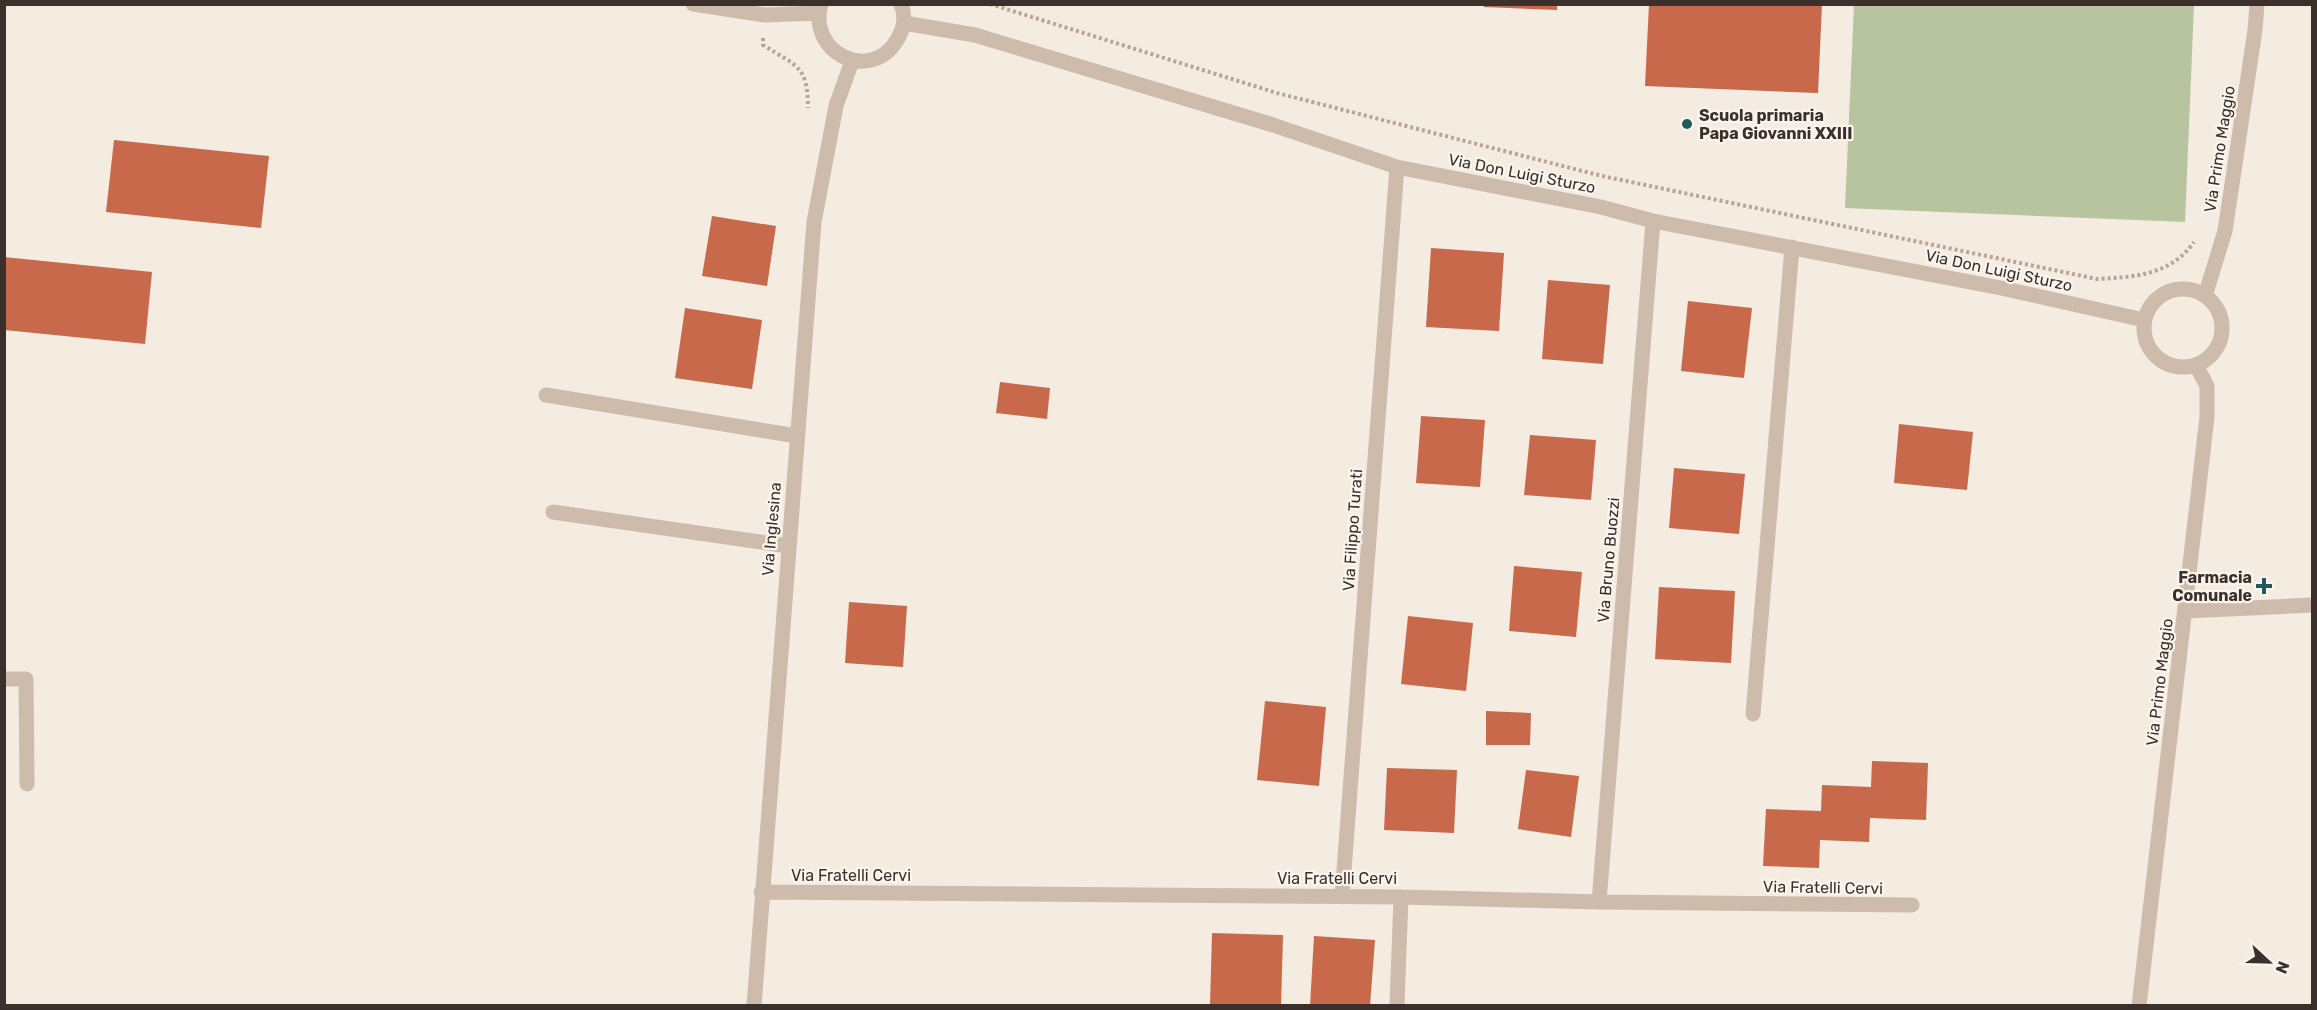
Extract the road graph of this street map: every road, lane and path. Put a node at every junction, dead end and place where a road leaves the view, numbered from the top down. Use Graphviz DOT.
graph roads {
  1 [pos="693,4"];
  2 [pos="901,4"];
  3 [pos="990,4"];
  4 [pos="2257,4"];
  5 [pos="819,9"];
  6 [pos="903,23"];
  7 [pos="852,61"];
  8 [pos="1397,167"];
  9 [pos="1653,221"];
  10 [pos="2225,231"];
  11 [pos="1792,247"];
  12 [pos="2205,296"];
  13 [pos="2144,320"];
  14 [pos="2196,365"];
  15 [pos="546,395"];
  16 [pos="797,436"];
  17 [pos="553,512"];
  18 [pos="788,546"];
  19 [pos="2313,606"];
  20 [pos="2186,611"];
  21 [pos="4,679"];
  22 [pos="1753,714"];
  23 [pos="27,783"];
  24 [pos="761,892"];
  25 [pos="1342,897"];
  26 [pos="1401,897"];
  27 [pos="1599,902"];
  28 [pos="1912,905"];
  29 [pos="754,1005"];
  30 [pos="1397,1005"];
  31 [pos="2139,1005"];
  1 -- 5 [label="street"];
  2 -- 6 [label="street"];
  3 -- 10 [label="path"];
  4 -- 10 [label="street, Via Primo Maggio"];
  5 -- 7 [label="street"];
  6 -- 7 [label="street"];
  6 -- 8 [label="street, Via Don Luigi Sturzo"];
  7 -- 16 [label="street, Via Inglesina"];
  8 -- 9 [label="street, Via Don Luigi Sturzo"];
  8 -- 25 [label="street, Via Filippo Turati"];
  9 -- 11 [label="street, Via Don Luigi Sturzo"];
  9 -- 27 [label="street, Via Bruno Buozzi"];
  10 -- 12 [label="street, Via Primo Maggio"];
  11 -- 13 [label="street, Via Don Luigi Sturzo"];
  11 -- 22 [label="street"];
  12 -- 13 [label="street"];
  12 -- 14 [label="street"];
  13 -- 14 [label="street"];
  14 -- 20 [label="street, Via Primo Maggio"];
  15 -- 16 [label="street"];
  16 -- 18 [label="street, Via Inglesina"];
  17 -- 18 [label="street"];
  18 -- 24 [label="street, Via Inglesina"];
  19 -- 20 [label="street"];
  20 -- 31 [label="street, Via Primo Maggio"];
  21 -- 23 [label="street"];
  24 -- 25 [label="street, Via Fratelli Cervi"];
  24 -- 29 [label="street, Via Inglesina"];
  25 -- 26 [label="street, Via Fratelli Cervi"];
  26 -- 27 [label="street, Via Fratelli Cervi"];
  26 -- 30 [label="street"];
  27 -- 28 [label="street, Via Fratelli Cervi"];
}
